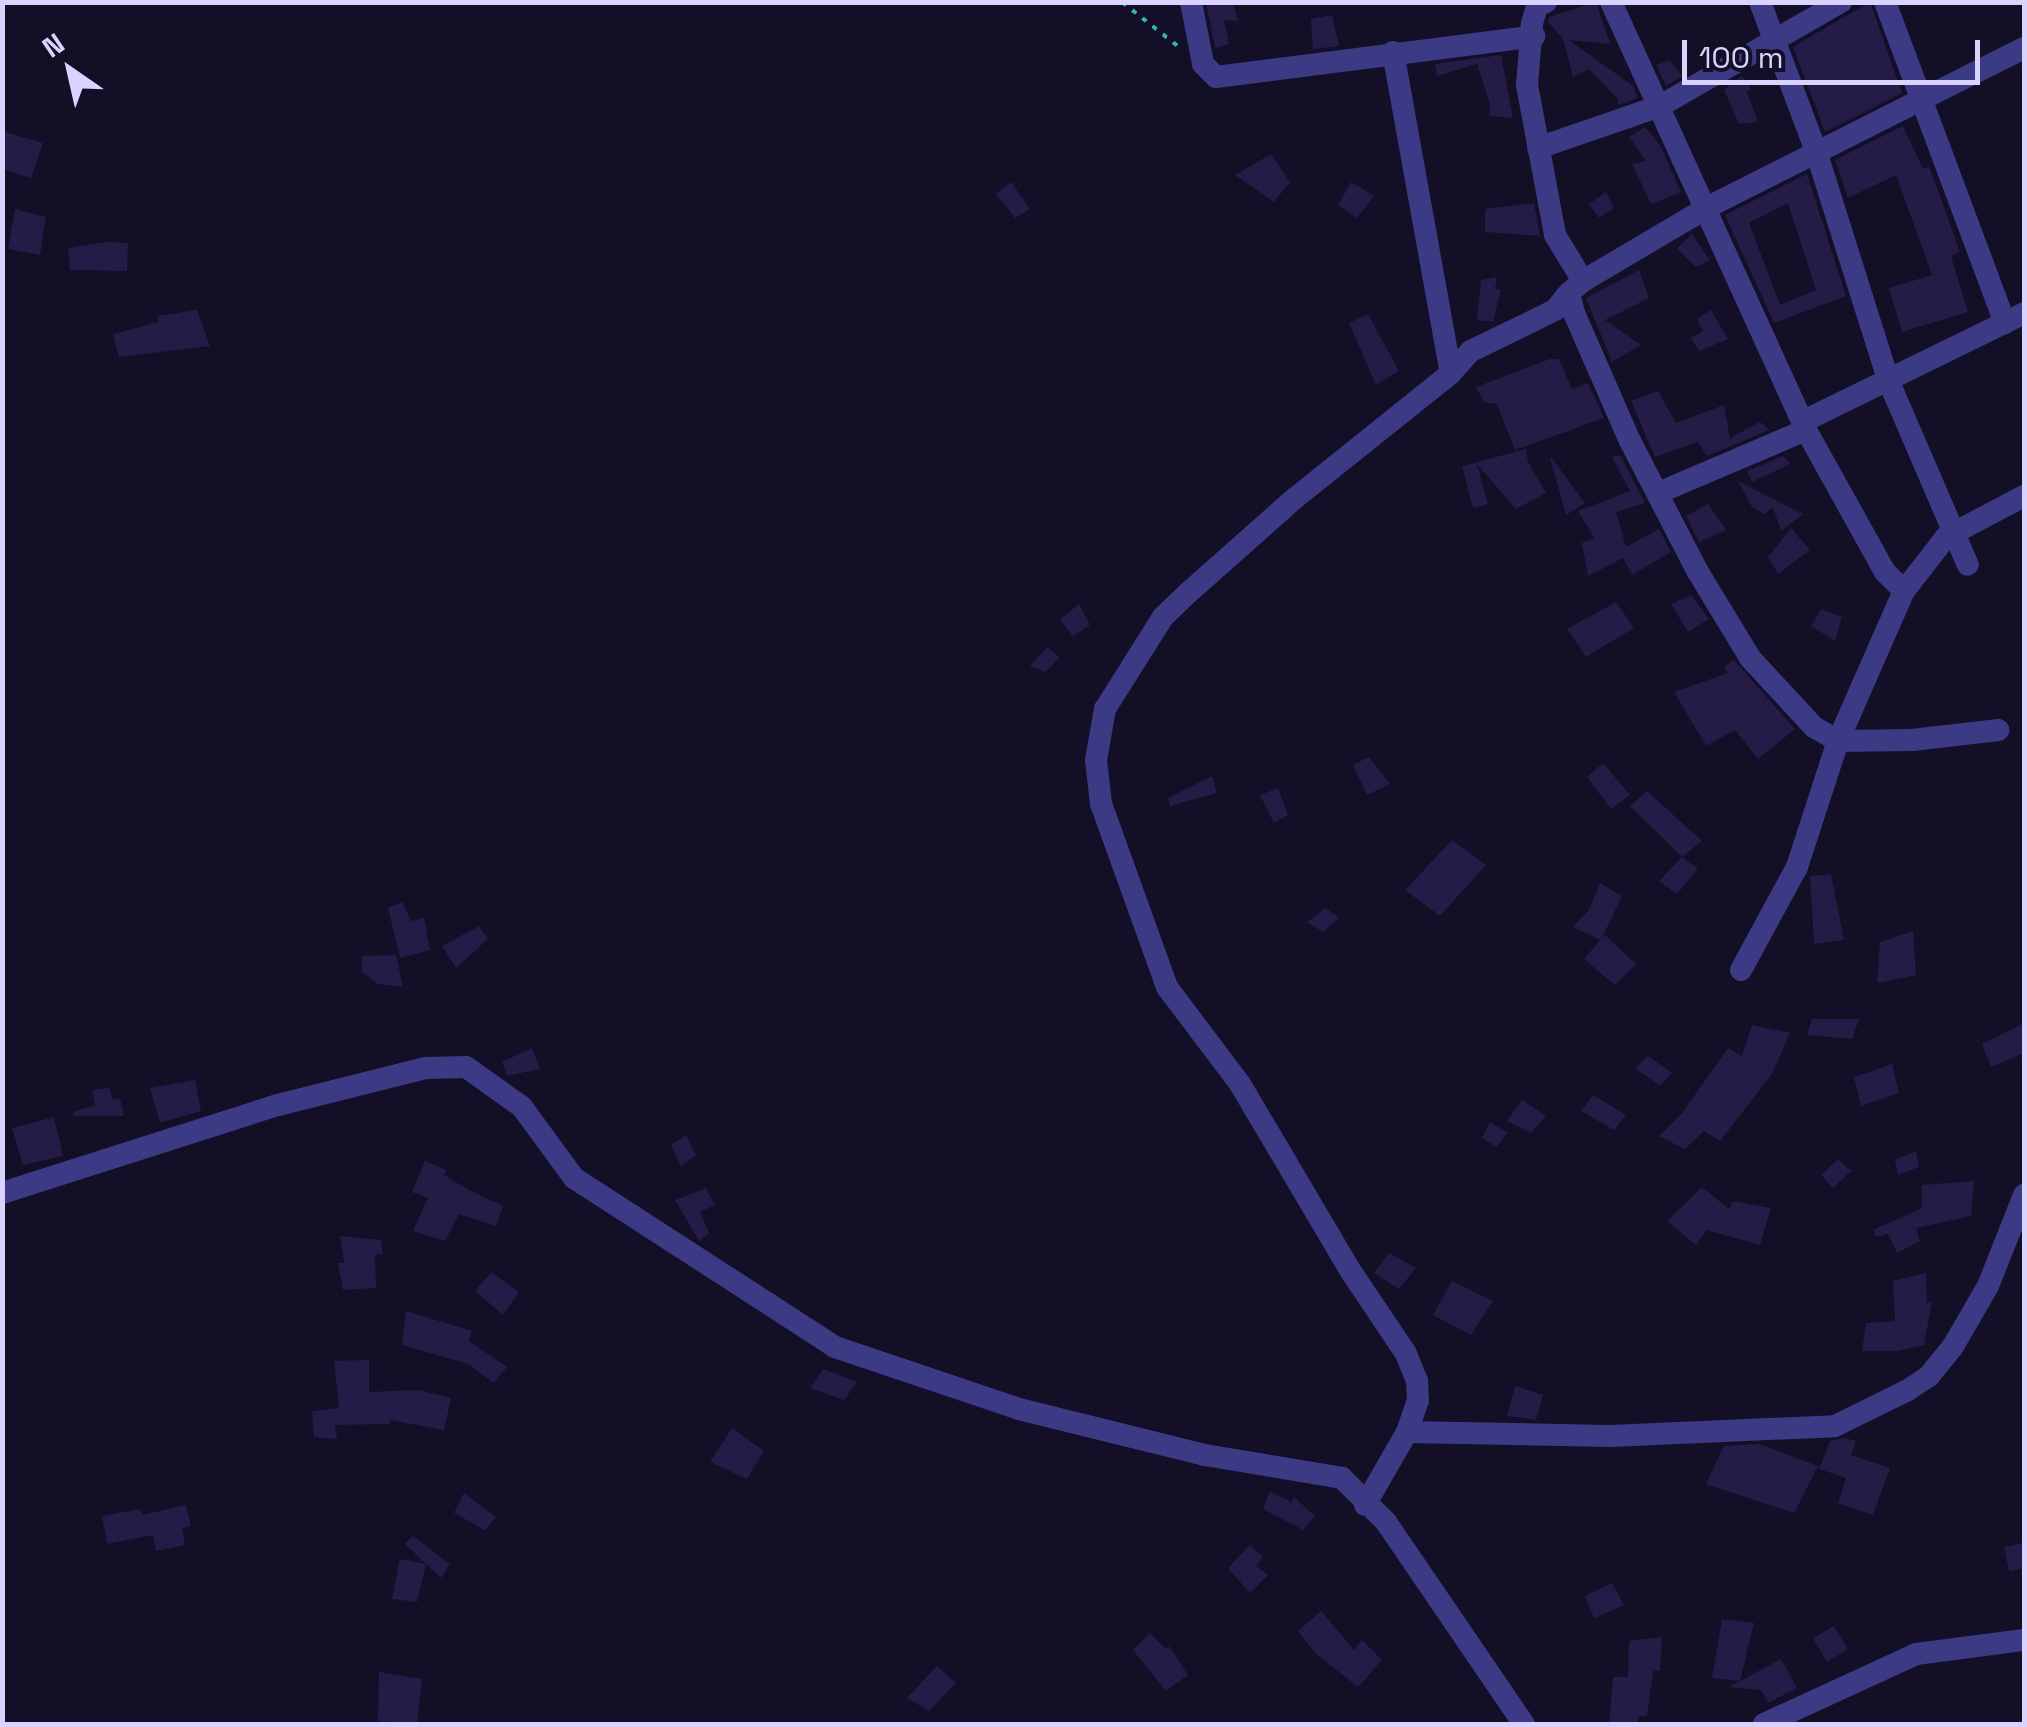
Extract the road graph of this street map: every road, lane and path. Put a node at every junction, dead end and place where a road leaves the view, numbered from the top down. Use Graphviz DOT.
graph roads {
  1 [pos="1122,2"];
  2 [pos="1191,2"];
  3 [pos="1546,2"];
  4 [pos="1611,2"];
  5 [pos="1760,2"];
  6 [pos="1841,2"];
  7 [pos="1885,2"];
  8 [pos="1534,36"];
  9 [pos="1774,39"];
  10 [pos="2024,48"];
  11 [pos="1393,52"];
  12 [pos="1203,64"];
  13 [pos="1922,97"];
  14 [pos="1660,106"];
  15 [pos="1538,148"];
  16 [pos="1816,151"];
  17 [pos="1708,207"];
  18 [pos="1576,287"];
  19 [pos="2018,321"];
  20 [pos="1451,373"];
  21 [pos="1889,382"];
  22 [pos="1806,430"];
  23 [pos="1658,494"];
  24 [pos="2024,496"];
  25 [pos="1954,532"];
  26 [pos="1968,565"];
  27 [pos="1904,592"];
  28 [pos="1998,730"];
  29 [pos="1838,741"];
  30 [pos="1740,970"];
  31 [pos="2,1193"];
  32 [pos="2024,1195"];
  33 [pos="1406,1432"];
  34 [pos="1365,1505"];
  35 [pos="2024,1640"];
  36 [pos="1524,1724"];
  37 [pos="1764,1724"];
  1 -- 12 [label="path"];
  2 -- 12 [label="street"];
  3 -- 8 [label="street"];
  4 -- 14 [label="street"];
  5 -- 9 [label="street"];
  6 -- 9 [label="street"];
  7 -- 13 [label="street"];
  8 -- 11 [label="street"];
  8 -- 15 [label="street"];
  9 -- 14 [label="street"];
  9 -- 16 [label="street"];
  10 -- 13 [label="street"];
  11 -- 12 [label="street"];
  11 -- 20 [label="street"];
  13 -- 16 [label="street"];
  13 -- 19 [label="street"];
  14 -- 15 [label="street"];
  14 -- 17 [label="street"];
  15 -- 18 [label="street"];
  16 -- 17 [label="street"];
  16 -- 21 [label="street"];
  17 -- 18 [label="street"];
  17 -- 22 [label="street"];
  18 -- 20 [label="street"];
  18 -- 23 [label="street"];
  19 -- 21 [label="street"];
  20 -- 33 [label="street"];
  21 -- 22 [label="street"];
  21 -- 25 [label="street"];
  22 -- 23 [label="street"];
  22 -- 27 [label="street"];
  23 -- 29 [label="street"];
  24 -- 25 [label="street"];
  25 -- 26 [label="street"];
  25 -- 27 [label="street"];
  27 -- 29 [label="street"];
  28 -- 29 [label="street"];
  29 -- 30 [label="street"];
  31 -- 34 [label="street"];
  32 -- 33 [label="street"];
  33 -- 34 [label="street"];
  34 -- 36 [label="street"];
  35 -- 37 [label="street"];
}
